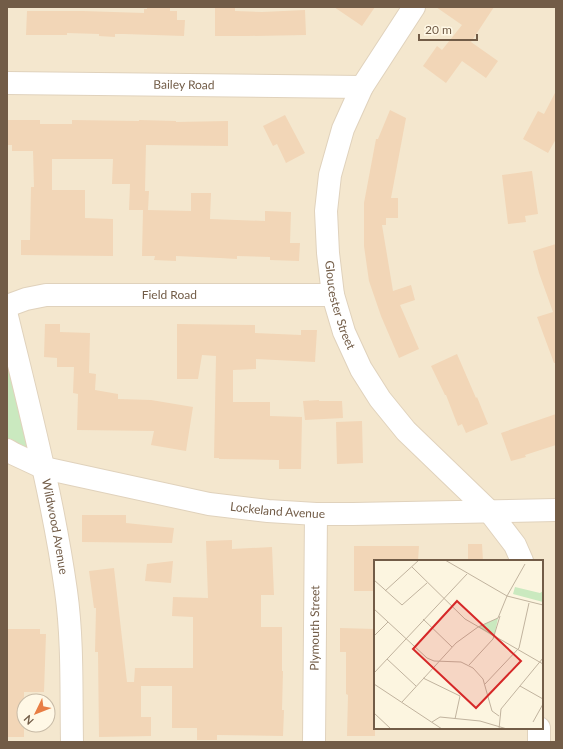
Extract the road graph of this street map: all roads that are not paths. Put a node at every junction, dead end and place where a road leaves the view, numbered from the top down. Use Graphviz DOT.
graph roads {
  1 [pos="414,7"];
  2 [pos="7,83"];
  3 [pos="362,87"];
  4 [pos="333,295"];
  5 [pos="7,306"];
  6 [pos="7,316"];
  7 [pos="7,450"];
  8 [pos="44,468"];
  9 [pos="556,510"];
  10 [pos="489,511"];
  11 [pos="316,514"];
  12 [pos="522,560"];
  13 [pos="539,729"];
  14 [pos="72,742"];
  15 [pos="314,742"];
  16 [pos="539,742"];
  1 -- 3 [label="street, Gloucester Street"];
  2 -- 3 [label="street, Bailey Road"];
  3 -- 4 [label="street, Gloucester Street"];
  4 -- 5 [label="street, Field Road"];
  4 -- 10 [label="street, Gloucester Street"];
  6 -- 8 [label="street, Wildwood Avenue"];
  7 -- 8 [label="street, Lockeland Avenue"];
  8 -- 11 [label="street, Lockeland Avenue"];
  8 -- 14 [label="street, Wildwood Avenue"];
  9 -- 10 [label="street, Lockeland Avenue"];
  10 -- 11 [label="street, Lockeland Avenue"];
  10 -- 12 [label="street, Gloucester Street"];
  11 -- 15 [label="street, Plymouth Street"];
  13 -- 16 [label="street"];
}
